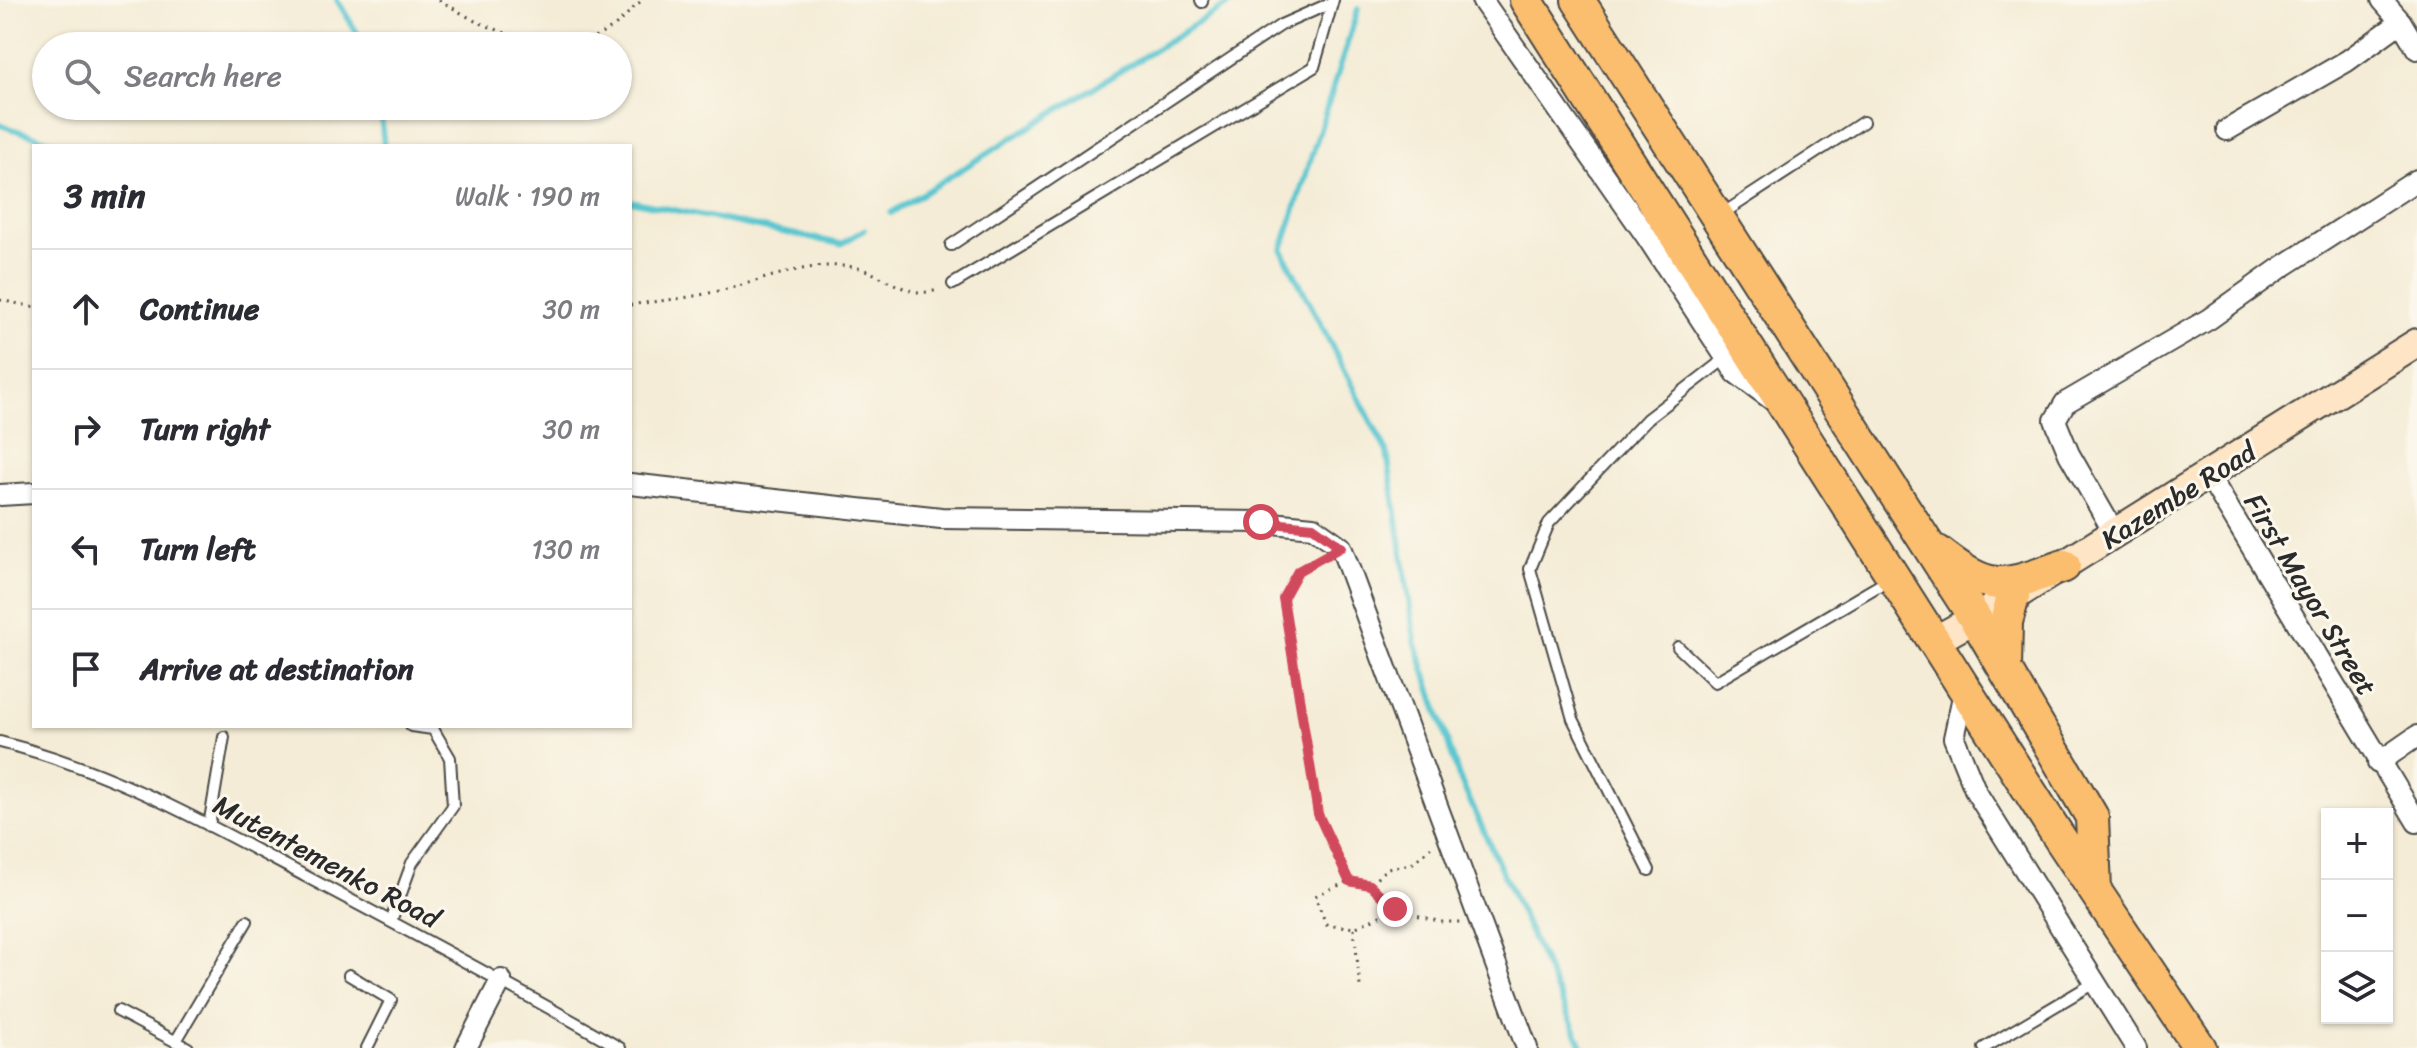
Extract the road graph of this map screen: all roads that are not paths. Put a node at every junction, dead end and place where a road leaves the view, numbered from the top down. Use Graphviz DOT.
graph roads {
  1 [pos="1482,0"];
  2 [pos="1526,0"];
  3 [pos="1578,0"];
  4 [pos="2382,0"];
  5 [pos="1332,1"];
  6 [pos="2401,22"];
  7 [pos="2417,49"];
  8 [pos="1863,122"];
  9 [pos="2227,130"];
  10 [pos="2417,180"];
  11 [pos="1717,217"];
  12 [pos="951,245"];
  13 [pos="953,284"];
  14 [pos="2417,343"];
  15 [pos="1726,358"];
  16 [pos="1790,413"];
  17 [pos="2209,476"];
  18 [pos="632,484"];
  19 [pos="32,493"];
  20 [pos="0,495"];
  21 [pos="2115,534"];
  22 [pos="1926,543"];
  23 [pos="2064,566"];
  24 [pos="1895,576"];
  25 [pos="2013,597"];
  26 [pos="1976,620"];
  27 [pos="1936,640"];
  28 [pos="1678,647"];
  29 [pos="2005,670"];
  30 [pos="1965,687"];
  31 [pos="426,728"];
  32 [pos="2417,736"];
  33 [pos="224,737"];
  34 [pos="0,742"];
  35 [pos="2378,763"];
  36 [pos="2417,822"];
  37 [pos="209,826"];
  38 [pos="1649,870"];
  39 [pos="2095,893"];
  40 [pos="247,921"];
  41 [pos="391,921"];
  42 [pos="349,975"];
  43 [pos="501,980"];
  44 [pos="2094,983"];
  45 [pos="118,1011"];
  46 [pos="176,1041"];
  47 [pos="188,1048"];
  48 [pos="367,1048"];
  49 [pos="466,1048"];
  50 [pos="620,1048"];
  51 [pos="1527,1048"];
  52 [pos="1984,1048"];
  53 [pos="2136,1048"];
  54 [pos="2200,1048"];
  1 -- 15 [label="street"];
  2 -- 16 [label="highway"];
  3 -- 11 [label="highway"];
  4 -- 6 [label="street"];
  5 -- 12 [label="lane"];
  5 -- 13 [label="lane"];
  6 -- 7 [label="street"];
  6 -- 9 [label="street"];
  8 -- 11 [label="lane"];
  10 -- 21 [label="street"];
  11 -- 22 [label="highway"];
  14 -- 17 [label="main road, Kazembe Road"];
  15 -- 16 [label="street"];
  15 -- 38 [label="lane"];
  16 -- 24 [label="highway"];
  17 -- 21 [label="main road, Kazembe Road"];
  17 -- 35 [label="street, First Mayor Street"];
  18 -- 51 [label="street"];
  19 -- 20 [label="street"];
  21 -- 23 [label="main road, Kazembe Road"];
  22 -- 23 [label="highway"];
  22 -- 26 [label="highway"];
  23 -- 25 [label="main road, Kazembe Road"];
  24 -- 27 [label="highway"];
  24 -- 28 [label="lane"];
  25 -- 26 [label="main road, Kazembe Road"];
  25 -- 29 [label="highway"];
  26 -- 27 [label="main road, Kazembe Road"];
  26 -- 29 [label="highway"];
  27 -- 30 [label="highway"];
  29 -- 39 [label="highway"];
  30 -- 39 [label="highway"];
  30 -- 44 [label="street"];
  31 -- 41 [label="lane"];
  32 -- 35 [label="street"];
  33 -- 37 [label="lane"];
  34 -- 37 [label="lane, Mutentemenko Road"];
  35 -- 36 [label="street, First Mayor Street"];
  37 -- 41 [label="lane, Mutentemenko Road"];
  39 -- 54 [label="highway"];
  40 -- 46 [label="lane"];
  41 -- 43 [label="lane, Mutentemenko Road"];
  42 -- 48 [label="lane"];
  43 -- 49 [label="street"];
  43 -- 50 [label="lane, Mutentemenko Road"];
  44 -- 52 [label="lane"];
  44 -- 53 [label="street"];
  45 -- 46 [label="lane"];
  46 -- 47 [label="lane"];
}
